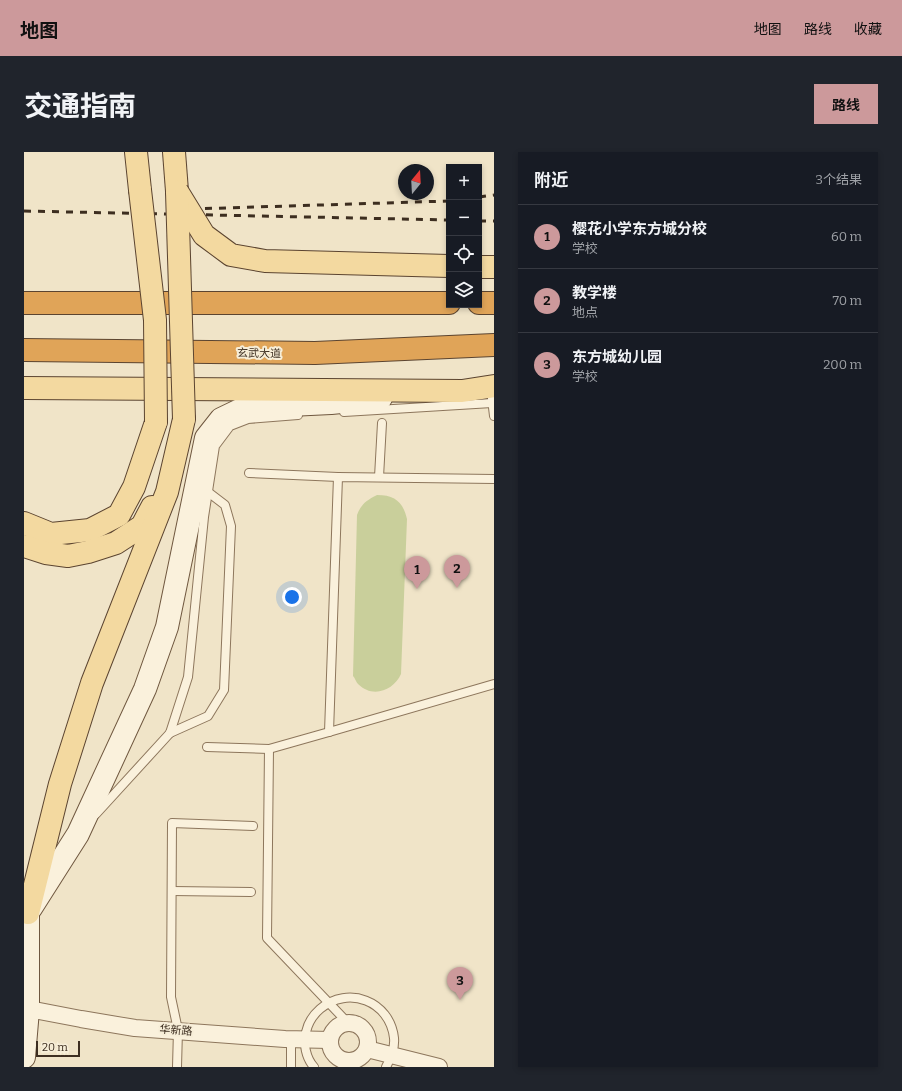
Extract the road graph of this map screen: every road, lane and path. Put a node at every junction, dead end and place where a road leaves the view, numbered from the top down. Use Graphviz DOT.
graph roads {
  1 [pos="136,152"];
  2 [pos="174,152"];
  3 [pos="177,191"];
  4 [pos="446,266"];
  5 [pos="482,267"];
  6 [pos="494,267"];
  7 [pos="24,303"];
  8 [pos="446,303"];
  9 [pos="482,303"];
  10 [pos="494,303"];
  11 [pos="494,345"];
  12 [pos="24,350"];
  13 [pos="24,388"];
  14 [pos="52,389"];
  15 [pos="462,391"];
  16 [pos="492,392"];
  17 [pos="24,402"];
  18 [pos="338,413"];
  19 [pos="308,415"];
  20 [pos="494,416"];
  21 [pos="382,422"];
  22 [pos="172,469"];
  23 [pos="250,473"];
  24 [pos="338,477"];
  25 [pos="379,477"];
  26 [pos="494,479"];
  27 [pos="206,492"];
  28 [pos="24,523"];
  29 [pos="24,546"];
  30 [pos="494,684"];
  31 [pos="329,732"];
  32 [pos="170,733"];
  33 [pos="207,747"];
  34 [pos="269,749"];
  35 [pos="253,826"];
  36 [pos="78,834"];
  37 [pos="24,883"];
  38 [pos="172,891"];
  39 [pos="251,892"];
  40 [pos="26,907"];
  41 [pos="328,1002"];
  42 [pos="26,1009"];
  43 [pos="348,1023"];
  44 [pos="178,1030"];
  45 [pos="298,1039"];
  46 [pos="330,1040"];
  47 [pos="367,1049"];
  48 [pos="24,1057"];
  49 [pos="389,1061"];
  50 [pos="177,1067"];
  51 [pos="291,1067"];
  52 [pos="314,1067"];
  53 [pos="435,1067"];
  1 -- 28 [label="main road, bridge"];
  2 -- 3 [label="main road"];
  3 -- 4 [label="main road, bridge"];
  3 -- 22 [label="main road, bridge"];
  5 -- 6 [label="main road"];
  7 -- 8 [label="highway"];
  9 -- 10 [label="highway"];
  11 -- 12 [label="highway, 玄武大道"];
  13 -- 14 [label="main road"];
  14 -- 15 [label="main road"];
  14 -- 17 [label="main road"];
  15 -- 16 [label="main road"];
  15 -- 36 [label="street"];
  16 -- 18 [label="lane"];
  16 -- 20 [label="lane"];
  19 -- 27 [label="lane"];
  21 -- 25 [label="lane"];
  22 -- 29 [label="main road"];
  22 -- 40 [label="main road"];
  23 -- 24 [label="lane"];
  24 -- 25 [label="lane"];
  24 -- 31 [label="lane"];
  25 -- 26 [label="lane"];
  27 -- 32 [label="lane"];
  27 -- 32 [label="lane"];
  30 -- 31 [label="lane"];
  31 -- 34 [label="lane"];
  32 -- 36 [label="lane"];
  33 -- 34 [label="lane"];
  34 -- 41 [label="lane"];
  35 -- 38 [label="lane"];
  36 -- 40 [label="street"];
  37 -- 40 [label="main road"];
  38 -- 39 [label="lane"];
  38 -- 44 [label="lane"];
  40 -- 42 [label="street"];
  41 -- 43 [label="lane"];
  41 -- 45 [label="lane"];
  41 -- 49 [label="lane"];
  42 -- 44 [label="street, 华新路"];
  42 -- 48 [label="street"];
  43 -- 46 [label="street"];
  43 -- 47 [label="street"];
  44 -- 45 [label="street, 华新路"];
  44 -- 50 [label="lane"];
  45 -- 46 [label="street, 华新路"];
  45 -- 51 [label="lane"];
  45 -- 52 [label="lane"];
  46 -- 47 [label="street"];
  47 -- 49 [label="street"];
  49 -- 53 [label="street"];
}
